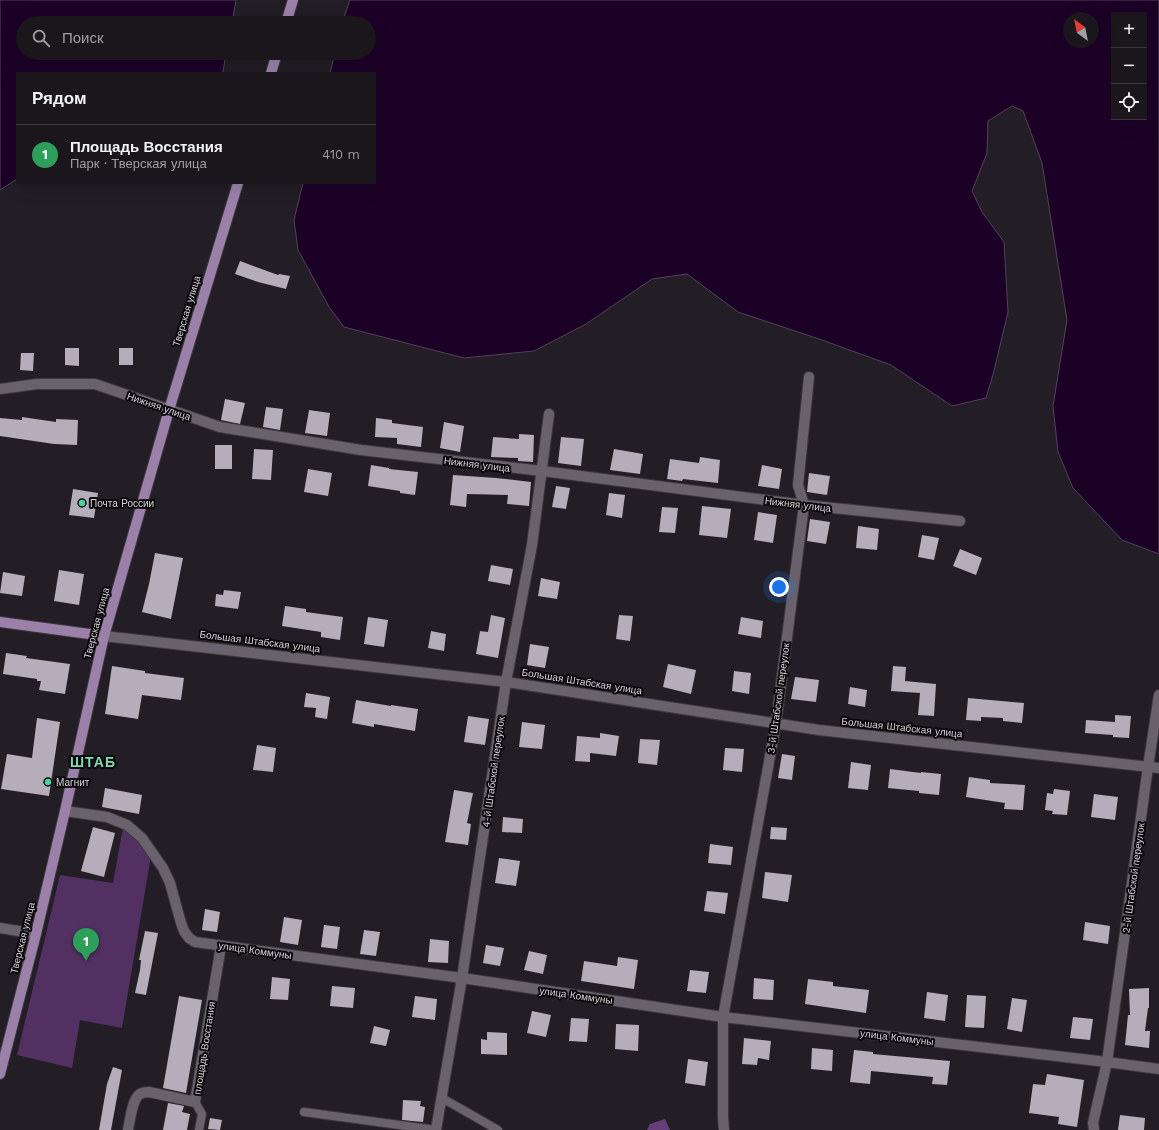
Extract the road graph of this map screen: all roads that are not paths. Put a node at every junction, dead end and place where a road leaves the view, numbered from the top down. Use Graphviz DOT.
graph roads {
  1 [pos="293,0"];
  2 [pos="288,16"];
  3 [pos="275,60"];
  4 [pos="271,72"];
  5 [pos="238,184"];
  6 [pos="809,376"];
  7 [pos="0,389"];
  8 [pos="169,410"];
  9 [pos="548,414"];
  10 [pos="542,471"];
  11 [pos="804,505"];
  12 [pos="960,521"];
  13 [pos="0,622"];
  14 [pos="104,636"];
  15 [pos="506,682"];
  16 [pos="1159,695"];
  17 [pos="776,724"];
  18 [pos="1148,767"];
  19 [pos="1159,768"];
  20 [pos="65,811"];
  21 [pos="0,928"];
  22 [pos="36,934"];
  23 [pos="221,946"];
  24 [pos="462,978"];
  25 [pos="723,1017"];
  26 [pos="1107,1062"];
  27 [pos="1159,1069"];
  28 [pos="0,1074"];
  29 [pos="442,1098"];
  30 [pos="195,1102"];
  31 [pos="304,1112"];
  32 [pos="128,1130"];
  33 [pos="199,1130"];
  34 [pos="436,1130"];
  35 [pos="498,1130"];
  36 [pos="724,1130"];
  37 [pos="1094,1130"];
  1 -- 2 [label="main road"];
  3 -- 4 [label="main road"];
  5 -- 8 [label="main road, Тверская улица"];
  6 -- 11 [label="street, 3-й Штабской переулок"];
  7 -- 8 [label="street, Нижняя улица"];
  8 -- 10 [label="street, Нижняя улица"];
  8 -- 14 [label="main road, Тверская улица"];
  9 -- 10 [label="street, 4-й Штабской переулок"];
  10 -- 11 [label="street, Нижняя улица"];
  10 -- 15 [label="street, 4-й Штабской переулок"];
  11 -- 12 [label="street, Нижняя улица"];
  11 -- 17 [label="street, 3-й Штабской переулок"];
  13 -- 14 [label="main road, Большая Штабская улица"];
  14 -- 15 [label="street, Большая Штабская улица"];
  14 -- 20 [label="main road, Тверская улица"];
  15 -- 17 [label="street, Большая Штабская улица"];
  15 -- 24 [label="street, 4-й Штабской переулок"];
  16 -- 18 [label="street, 2-й Штабской переулок"];
  17 -- 18 [label="street, Большая Штабская улица"];
  17 -- 25 [label="street, 3-й Штабской переулок"];
  18 -- 19 [label="street, Большая Штабская улица"];
  18 -- 26 [label="street, 2-й Штабской переулок"];
  20 -- 22 [label="main road, Тверская улица"];
  20 -- 23 [label="street, улица Коммуны"];
  21 -- 22 [label="street"];
  22 -- 28 [label="main road, Тверская улица"];
  23 -- 24 [label="street, улица Коммуны"];
  23 -- 30 [label="street, площадь Восстания"];
  24 -- 25 [label="street, улица Коммуны"];
  24 -- 29 [label="street, 4-й Штабской переулок"];
  25 -- 26 [label="street, улица Коммуны"];
  25 -- 36 [label="street, 3-й Штабской переулок"];
  26 -- 27 [label="street, улица Коммуны"];
  26 -- 37 [label="street, 2-й Штабской переулок"];
  29 -- 34 [label="street, 4-й Штабской переулок"];
  29 -- 35 [label="lane"];
  30 -- 32 [label="street, площадь Восстания"];
  30 -- 33 [label="lane"];
  31 -- 34 [label="lane"];
}
